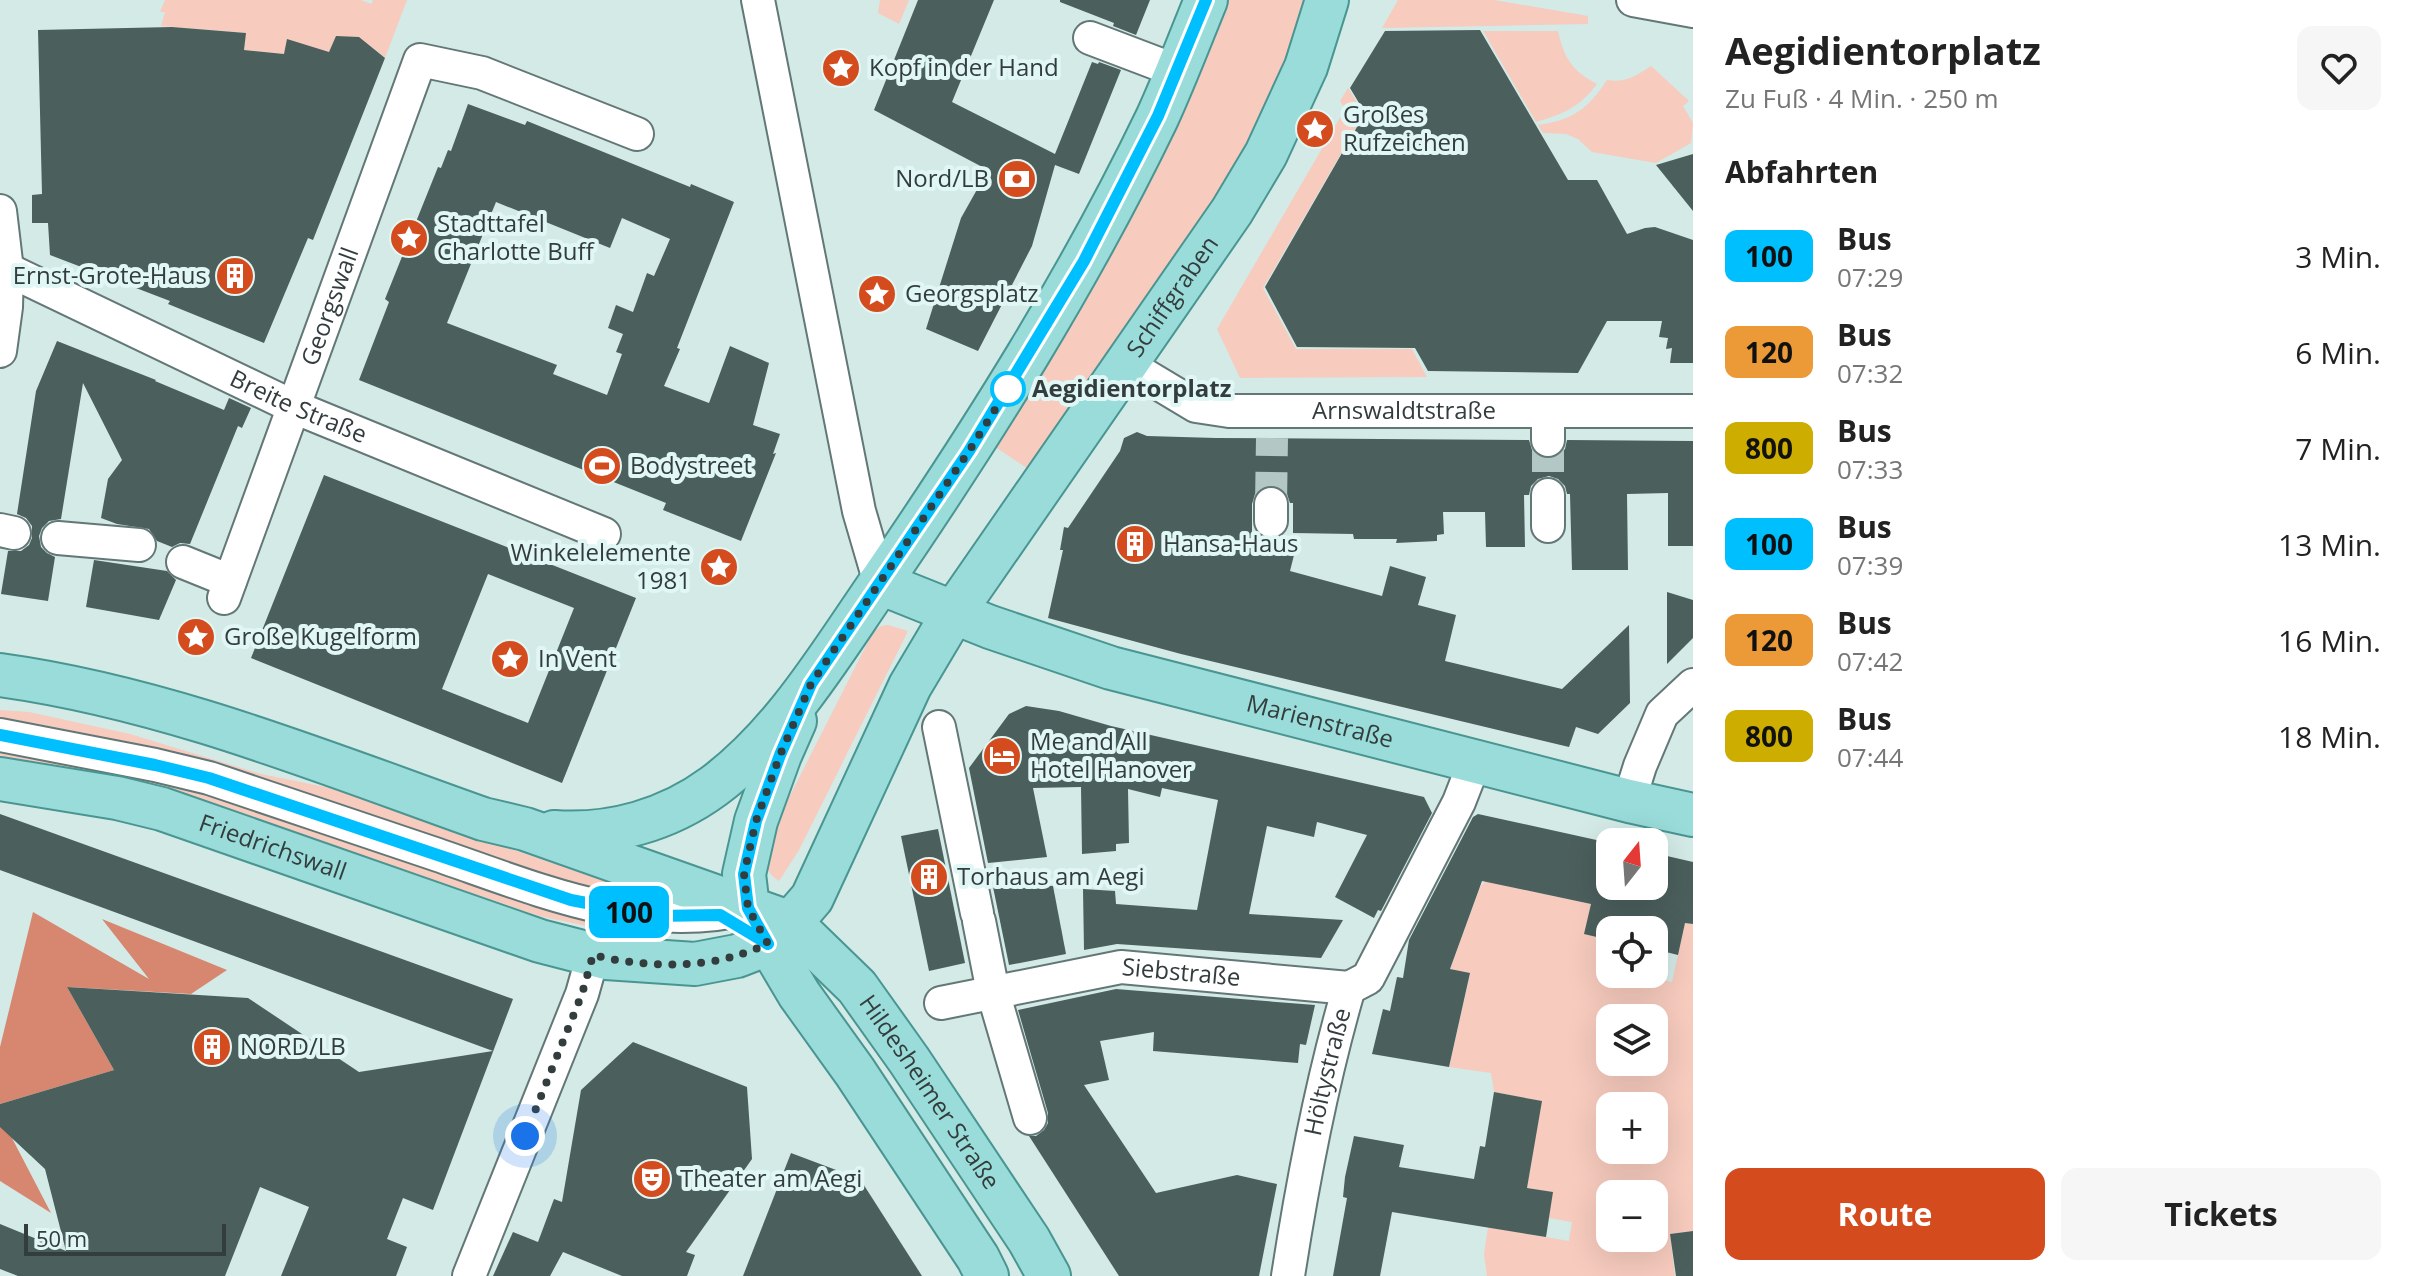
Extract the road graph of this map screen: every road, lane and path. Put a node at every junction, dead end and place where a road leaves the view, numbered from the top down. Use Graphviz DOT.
graph roads {
  1 [pos="758,0"];
  2 [pos="1206,0"];
  3 [pos="1327,0"];
  4 [pos="1633,0"];
  5 [pos="1677,6"];
  6 [pos="1090,38"];
  7 [pos="1177,71"];
  8 [pos="637,134"];
  9 [pos="0,211"];
  10 [pos="4,268"];
  11 [pos="0,351"];
  12 [pos="1126,364"];
  13 [pos="294,407"];
  14 [pos="1693,411"];
  15 [pos="604,534"];
  16 [pos="58,538"];
  17 [pos="139,545"];
  18 [pos="183,562"];
  19 [pos="880,583"];
  20 [pos="954,612"];
  21 [pos="0,675"];
  22 [pos="811,684"];
  23 [pos="1693,685"];
  24 [pos="939,727"];
  25 [pos="0,735"];
  26 [pos="1475,761"];
  27 [pos="0,779"];
  28 [pos="1629,801"];
  29 [pos="1693,815"];
  30 [pos="525,829"];
  31 [pos="734,911"];
  32 [pos="780,933"];
  33 [pos="593,955"];
  34 [pos="1349,988"];
  35 [pos="1004,990"];
  36 [pos="941,1003"];
  37 [pos="1030,1118"];
  38 [pos="469,1276"];
  39 [pos="987,1276"];
  40 [pos="1049,1276"];
  41 [pos="1288,1276"];
  1 -- 19 [label="street"];
  2 -- 7 [label="main road"];
  3 -- 12 [label="main road, Schiffgraben"];
  4 -- 5 [label="street"];
  6 -- 7 [label="street"];
  7 -- 19 [label="main road"];
  8 -- 13 [label="street, Georgswall"];
  9 -- 10 [label="street"];
  10 -- 11 [label="street"];
  10 -- 13 [label="street, Breite Straße"];
  12 -- 14 [label="street, Arnswaldtstraße"];
  12 -- 20 [label="main road, Schiffgraben"];
  13 -- 15 [label="street, Breite Straße"];
  13 -- 18 [label="street, Georgswall"];
  16 -- 17 [label="street"];
  19 -- 20 [label="main road"];
  19 -- 22 [label="main road"];
  20 -- 26 [label="main road, Marienstraße"];
  20 -- 32 [label="main road"];
  21 -- 30 [label="main road"];
  22 -- 30 [label="main road"];
  22 -- 31 [label="main road"];
  23 -- 28 [label="street"];
  24 -- 35 [label="street"];
  25 -- 31 [label="street"];
  26 -- 28 [label="main road, Marienstraße"];
  26 -- 34 [label="street, Höltystraße"];
  27 -- 33 [label="main road, Friedrichswall"];
  28 -- 29 [label="main road, Marienstraße"];
  30 -- 31 [label="main road"];
  31 -- 32 [label="main road"];
  32 -- 33 [label="main road"];
  32 -- 39 [label="main road, Hildesheimer Straße"];
  32 -- 40 [label="main road, Hildesheimer Straße"];
  33 -- 38 [label="street"];
  34 -- 35 [label="street, Siebstraße"];
  34 -- 41 [label="street, Höltystraße"];
  35 -- 36 [label="street, Siebstraße"];
  35 -- 37 [label="street"];
}
